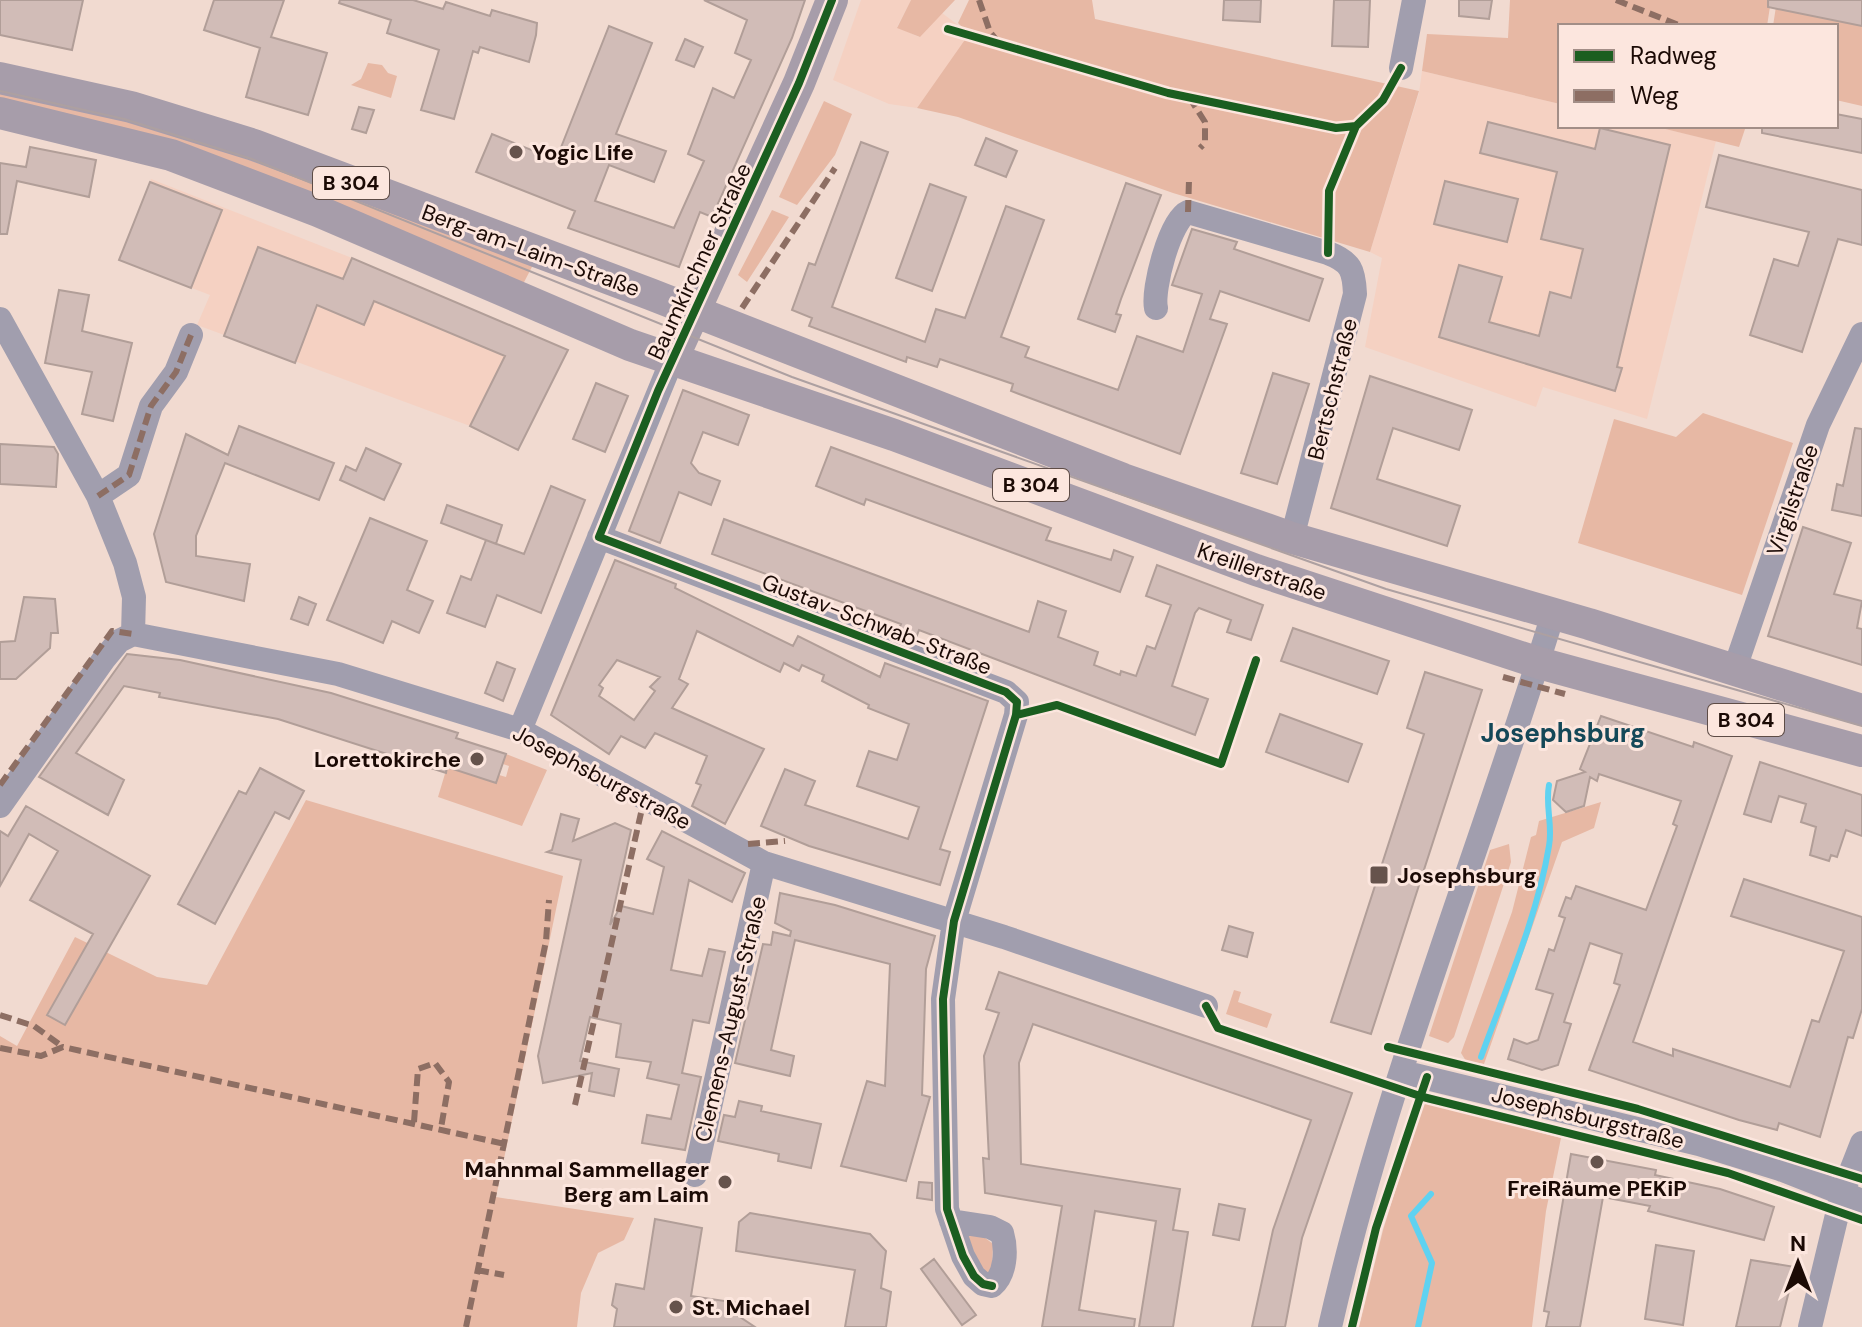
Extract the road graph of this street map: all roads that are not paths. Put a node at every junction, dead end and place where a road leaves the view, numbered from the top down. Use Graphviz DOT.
graph roads {
  1 [pos="832,0"];
  2 [pos="1414,0"];
  3 [pos="1401,68"];
  4 [pos="0,78"];
  5 [pos="0,113"];
  6 [pos="1156,308"];
  7 [pos="695,312"];
  8 [pos="0,319"];
  9 [pos="1862,334"];
  10 [pos="191,335"];
  11 [pos="672,360"];
  12 [pos="98,496"];
  13 [pos="599,537"];
  14 [pos="1292,538"];
  15 [pos="1553,614"];
  16 [pos="133,634"];
  17 [pos="1539,663"];
  18 [pos="1734,671"];
  19 [pos="1862,710"];
  20 [pos="520,730"];
  21 [pos="1862,751"];
  22 [pos="0,806"];
  23 [pos="764,863"];
  24 [pos="954,921"];
  25 [pos="1206,1006"];
  26 [pos="1402,1072"];
  27 [pos="1862,1143"];
  28 [pos="695,1175"];
  29 [pos="1852,1197"];
  30 [pos="951,1221"];
  31 [pos="1330,1327"];
  32 [pos="1810,1327"];
  1 -- 7 [label="main road, Baumkirchner Straße"];
  2 -- 3 [label="street"];
  4 -- 7 [label="main road, Berg-am-Laim-Straße / B 304"];
  5 -- 11 [label="main road, Berg-am-Laim-Straße / B 304"];
  6 -- 14 [label="street, Bertschstraße"];
  7 -- 11 [label="main road, Baumkirchner Straße"];
  7 -- 14 [label="main road, Kreillerstraße / B 304"];
  8 -- 12 [label="street"];
  9 -- 18 [label="street, Virgilstraße"];
  10 -- 12 [label="street"];
  11 -- 13 [label="street, Baumkirchner Straße"];
  11 -- 17 [label="main road, Kreillerstraße / B 304"];
  12 -- 16 [label="street"];
  13 -- 20 [label="street, Baumkirchner Straße"];
  13 -- 24 [label="street, Gustav-Schwab-Straße"];
  14 -- 15 [label="main road, Kreillerstraße / B 304"];
  15 -- 17 [label="street"];
  15 -- 18 [label="main road, Kreillerstraße / B 304"];
  16 -- 20 [label="street, Josephsburgstraße"];
  16 -- 22 [label="street"];
  17 -- 21 [label="main road, Kreillerstraße / B 304"];
  17 -- 26 [label="street"];
  18 -- 19 [label="main road, Kreillerstraße / B 304"];
  20 -- 23 [label="street, Josephsburgstraße"];
  23 -- 24 [label="street, Josephsburgstraße"];
  23 -- 28 [label="street, Clemens-August-Straße"];
  24 -- 25 [label="street, Josephsburgstraße"];
  24 -- 30 [label="street"];
  26 -- 29 [label="street, Josephsburgstraße"];
  26 -- 31 [label="street"];
  27 -- 29 [label="street"];
  29 -- 32 [label="street"];
}
